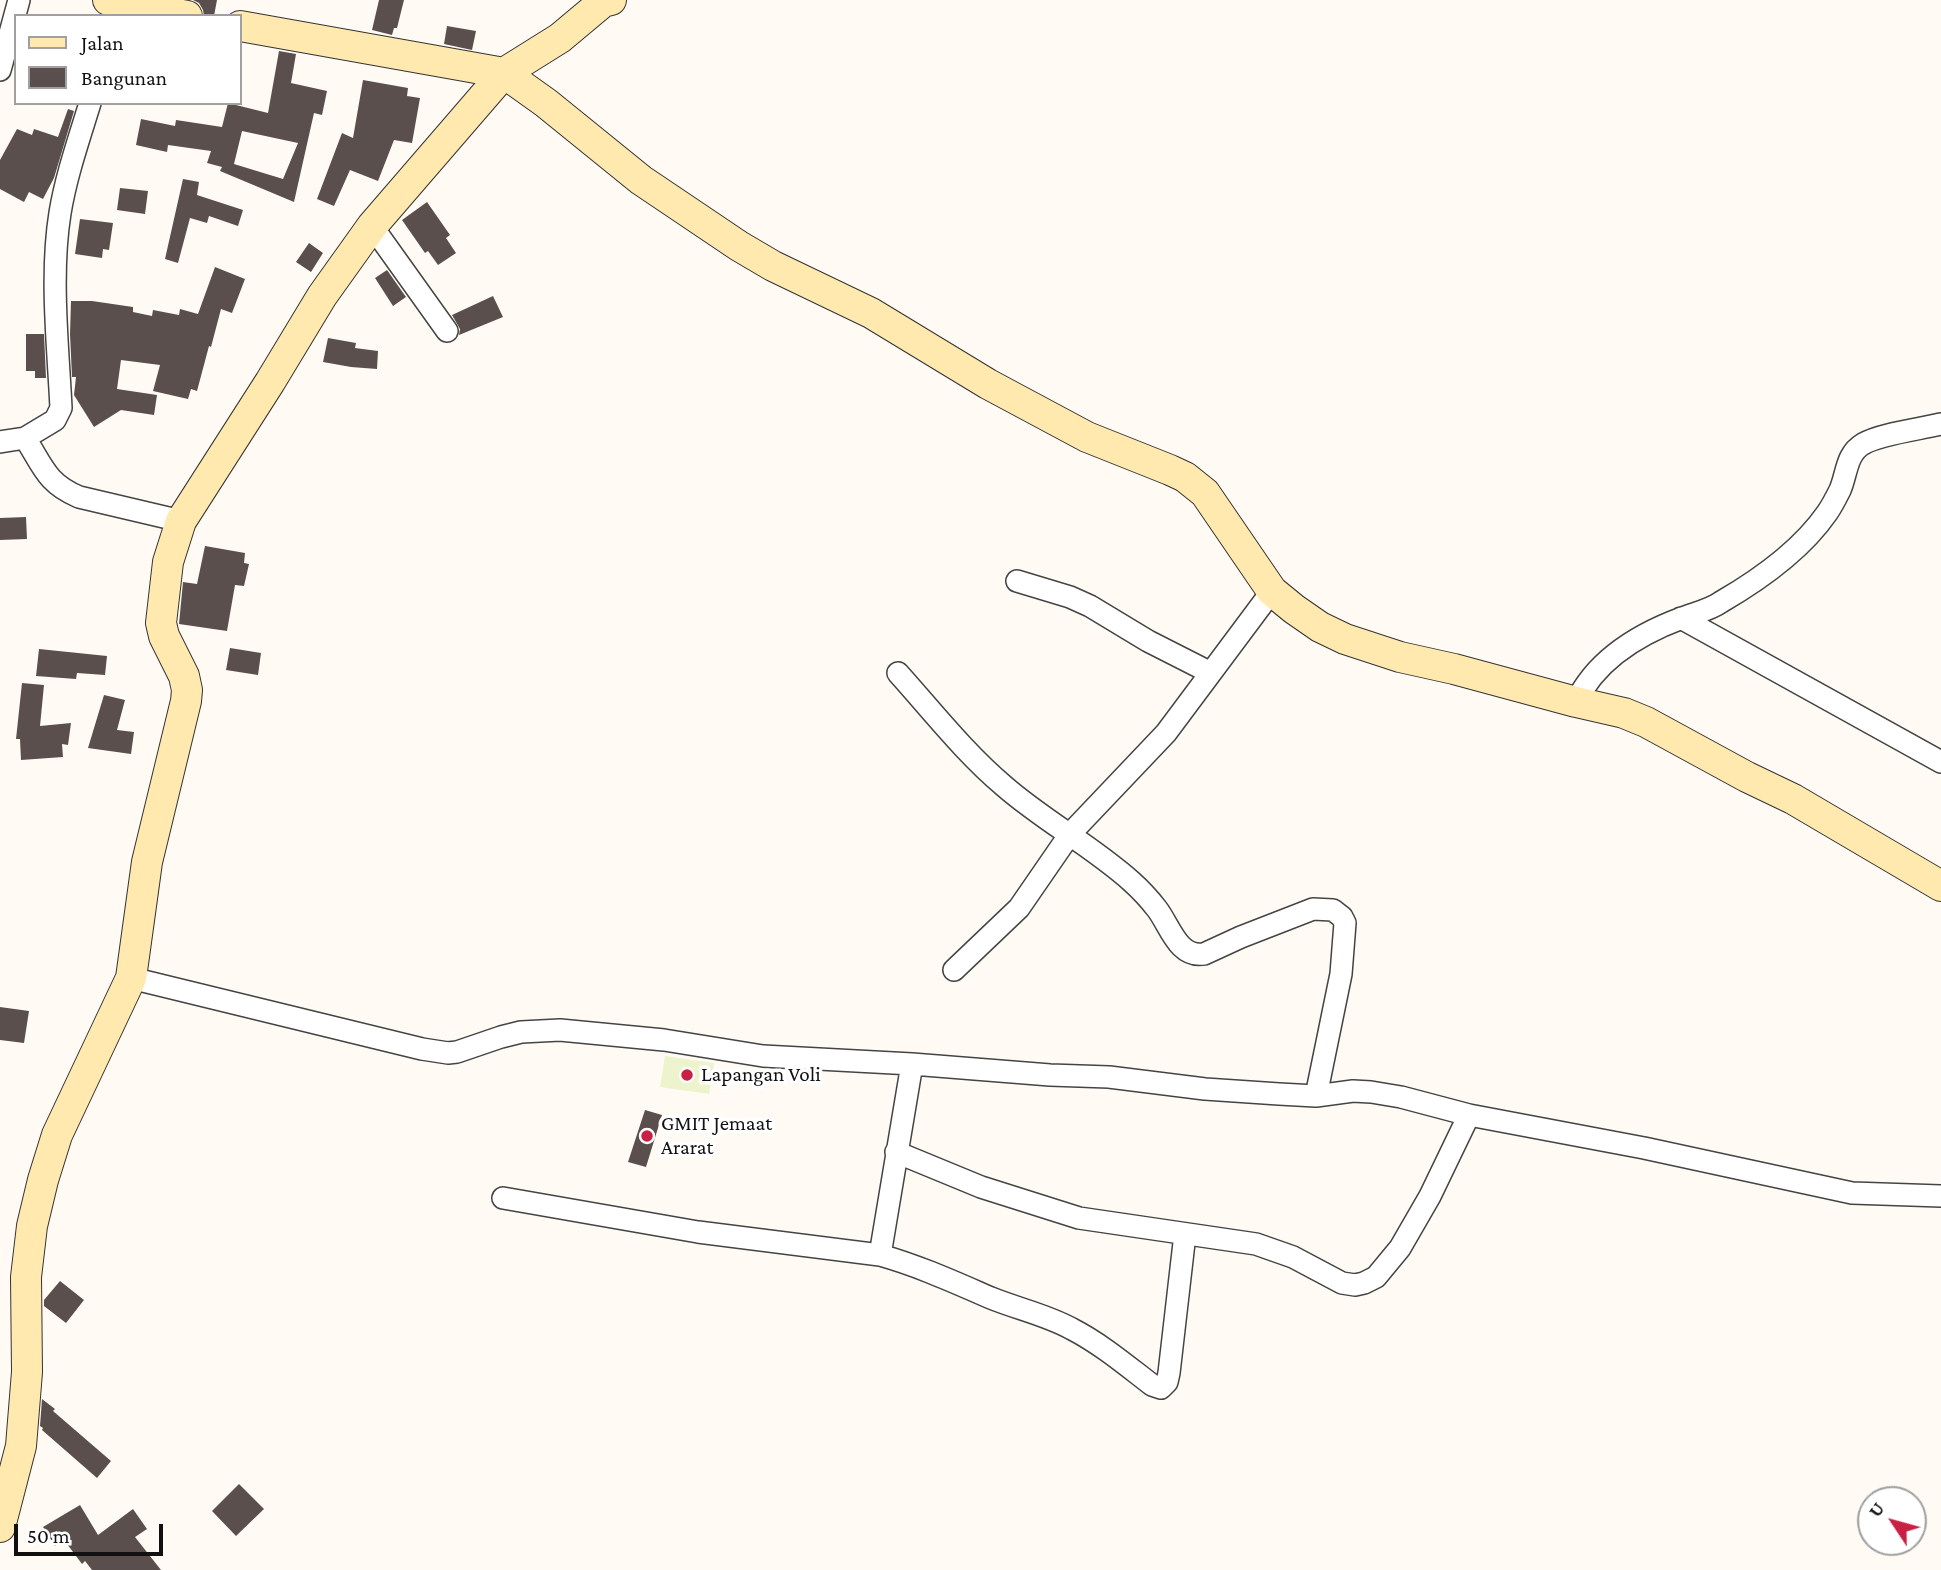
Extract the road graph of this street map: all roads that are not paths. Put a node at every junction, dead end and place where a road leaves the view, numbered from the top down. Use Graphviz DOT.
graph roads {
  1 [pos="606,1"];
  2 [pos="117,6"];
  3 [pos="173,14"];
  4 [pos="14,18"];
  5 [pos="242,26"];
  6 [pos="0,70"];
  7 [pos="504,73"];
  8 [pos="89,105"];
  9 [pos="372,226"];
  10 [pos="447,331"];
  11 [pos="1941,424"];
  12 [pos="25,438"];
  13 [pos="0,442"];
  14 [pos="181,521"];
  15 [pos="1017,581"];
  16 [pos="1272,590"];
  17 [pos="1681,618"];
  18 [pos="1209,672"];
  19 [pos="898,673"];
  20 [pos="1576,702"];
  21 [pos="1941,762"];
  22 [pos="1070,834"];
  23 [pos="1941,886"];
  24 [pos="954,970"];
  25 [pos="131,978"];
  26 [pos="912,1064"];
  27 [pos="1316,1096"];
  28 [pos="1469,1115"];
  29 [pos="896,1152"];
  30 [pos="1941,1196"];
  31 [pos="503,1198"];
  32 [pos="1185,1234"];
  33 [pos="880,1255"];
  34 [pos="0,1527"];
  1 -- 7 [label="street"];
  2 -- 3 [label="street"];
  4 -- 6 [label="street"];
  5 -- 7 [label="street"];
  7 -- 9 [label="street"];
  7 -- 16 [label="street"];
  8 -- 12 [label="street"];
  9 -- 10 [label="street"];
  9 -- 14 [label="street"];
  11 -- 17 [label="street"];
  12 -- 13 [label="street"];
  12 -- 14 [label="street"];
  14 -- 25 [label="street"];
  15 -- 18 [label="street"];
  16 -- 18 [label="street"];
  16 -- 20 [label="street"];
  17 -- 20 [label="street"];
  17 -- 21 [label="street"];
  18 -- 22 [label="street"];
  19 -- 22 [label="street"];
  20 -- 23 [label="street"];
  22 -- 24 [label="street"];
  22 -- 27 [label="street"];
  25 -- 26 [label="street"];
  25 -- 34 [label="street"];
  26 -- 27 [label="street"];
  26 -- 29 [label="street"];
  27 -- 28 [label="street"];
  28 -- 30 [label="street"];
  28 -- 32 [label="street"];
  29 -- 32 [label="street"];
  29 -- 33 [label="street"];
  31 -- 33 [label="street"];
  32 -- 33 [label="street"];
}
